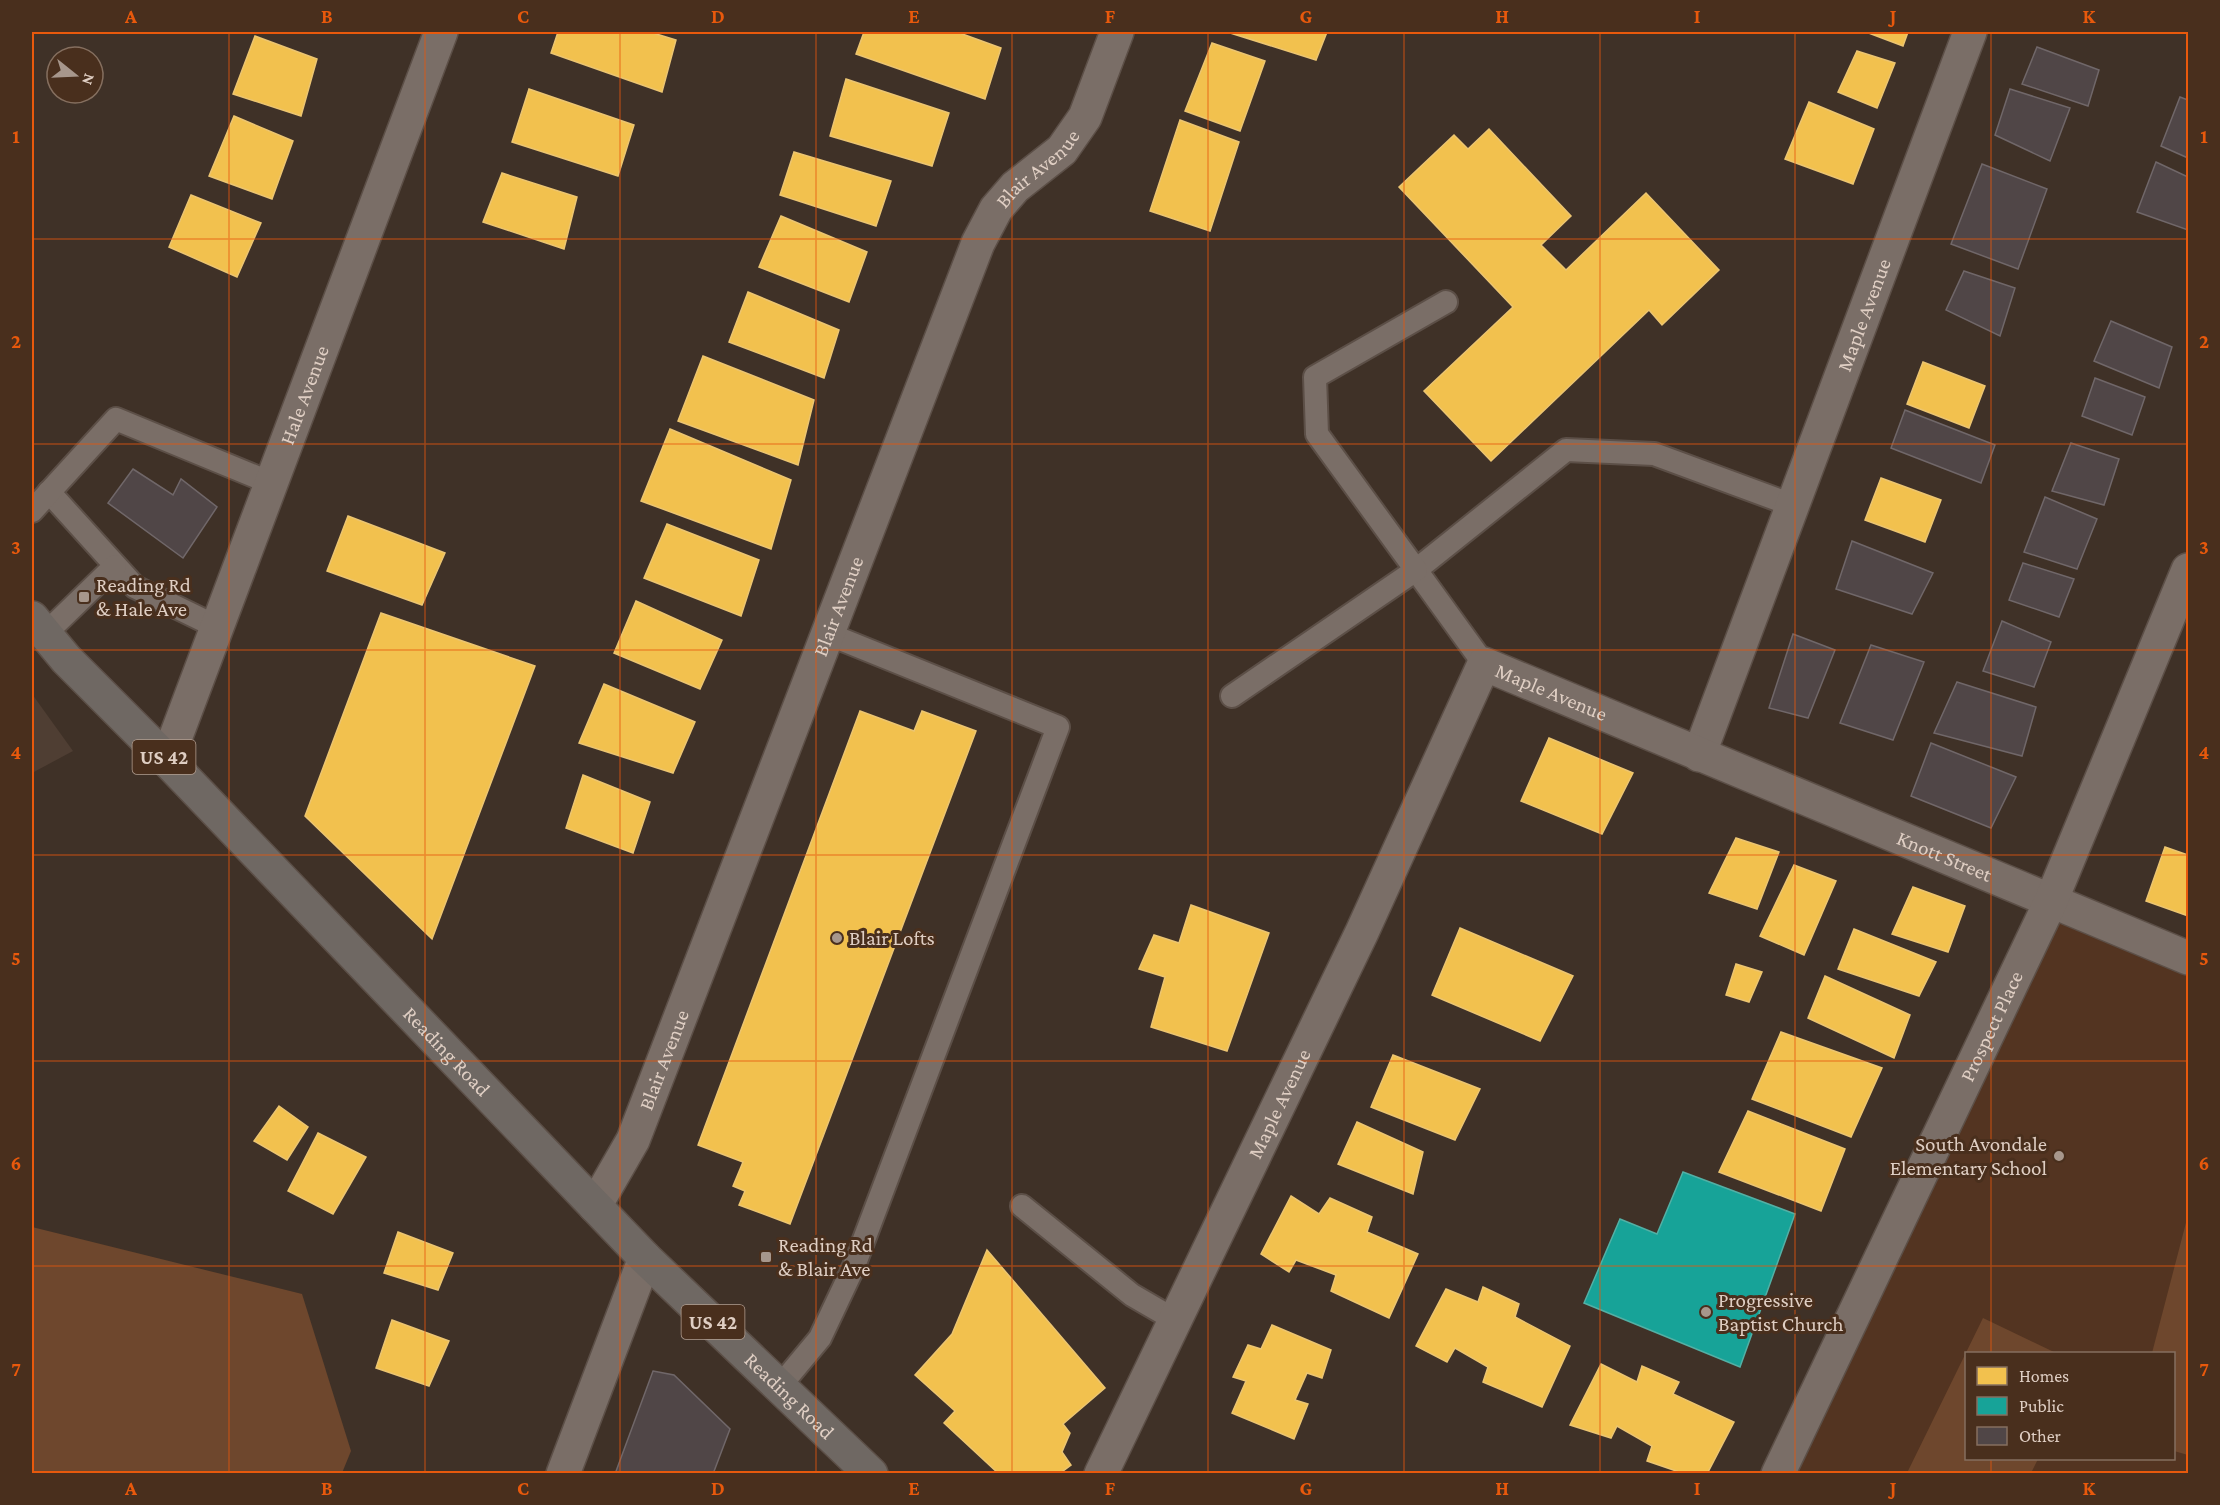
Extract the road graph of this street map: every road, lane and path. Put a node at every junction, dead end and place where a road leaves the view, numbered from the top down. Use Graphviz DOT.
graph roads {
  1 [pos="441,32"];
  2 [pos="1117,32"];
  3 [pos="1970,32"];
  4 [pos="1446,302"];
  5 [pos="271,483"];
  6 [pos="49,492"];
  7 [pos="1792,506"];
  8 [pos="32,511"];
  9 [pos="116,566"];
  10 [pos="1416,570"];
  11 [pos="2188,570"];
  12 [pos="38,626"];
  13 [pos="217,627"];
  14 [pos="828,634"];
  15 [pos="1484,664"];
  16 [pos="1232,696"];
  17 [pos="1699,755"];
  18 [pos="167,760"];
  19 [pos="2051,901"];
  20 [pos="2188,958"];
  21 [pos="595,1206"];
  22 [pos="1022,1206"];
  23 [pos="645,1258"];
  24 [pos="1175,1320"];
  25 [pos="780,1386"];
  26 [pos="563,1473"];
  27 [pos="871,1473"];
  28 [pos="1101,1473"];
  29 [pos="1778,1473"];
  1 -- 5 [label="street, Hale Avenue"];
  2 -- 14 [label="street, Blair Avenue"];
  3 -- 7 [label="street, Maple Avenue"];
  4 -- 10 [label="lane"];
  5 -- 6 [label="lane"];
  5 -- 13 [label="street, Hale Avenue"];
  6 -- 8 [label="lane"];
  6 -- 9 [label="lane"];
  7 -- 10 [label="lane"];
  7 -- 17 [label="street, Maple Avenue"];
  9 -- 12 [label="lane"];
  9 -- 13 [label="lane"];
  10 -- 15 [label="lane"];
  10 -- 16 [label="lane"];
  11 -- 19 [label="street, Prospect Place"];
  12 -- 18 [label="main road, Reading Road / US 42"];
  13 -- 18 [label="street, Hale Avenue"];
  14 -- 21 [label="street, Blair Avenue"];
  14 -- 25 [label="lane"];
  15 -- 17 [label="street, Maple Avenue"];
  15 -- 24 [label="street, Maple Avenue"];
  17 -- 19 [label="street, Knott Street"];
  18 -- 21 [label="main road, Reading Road / US 42"];
  19 -- 20 [label="street, Knott Street"];
  19 -- 29 [label="street, Prospect Place"];
  21 -- 23 [label="main road, Reading Road / US 42"];
  22 -- 24 [label="lane"];
  23 -- 25 [label="main road, Reading Road / US 42"];
  23 -- 26 [label="street"];
  24 -- 28 [label="street, Maple Avenue"];
  25 -- 27 [label="main road, Reading Road / US 42"];
}
